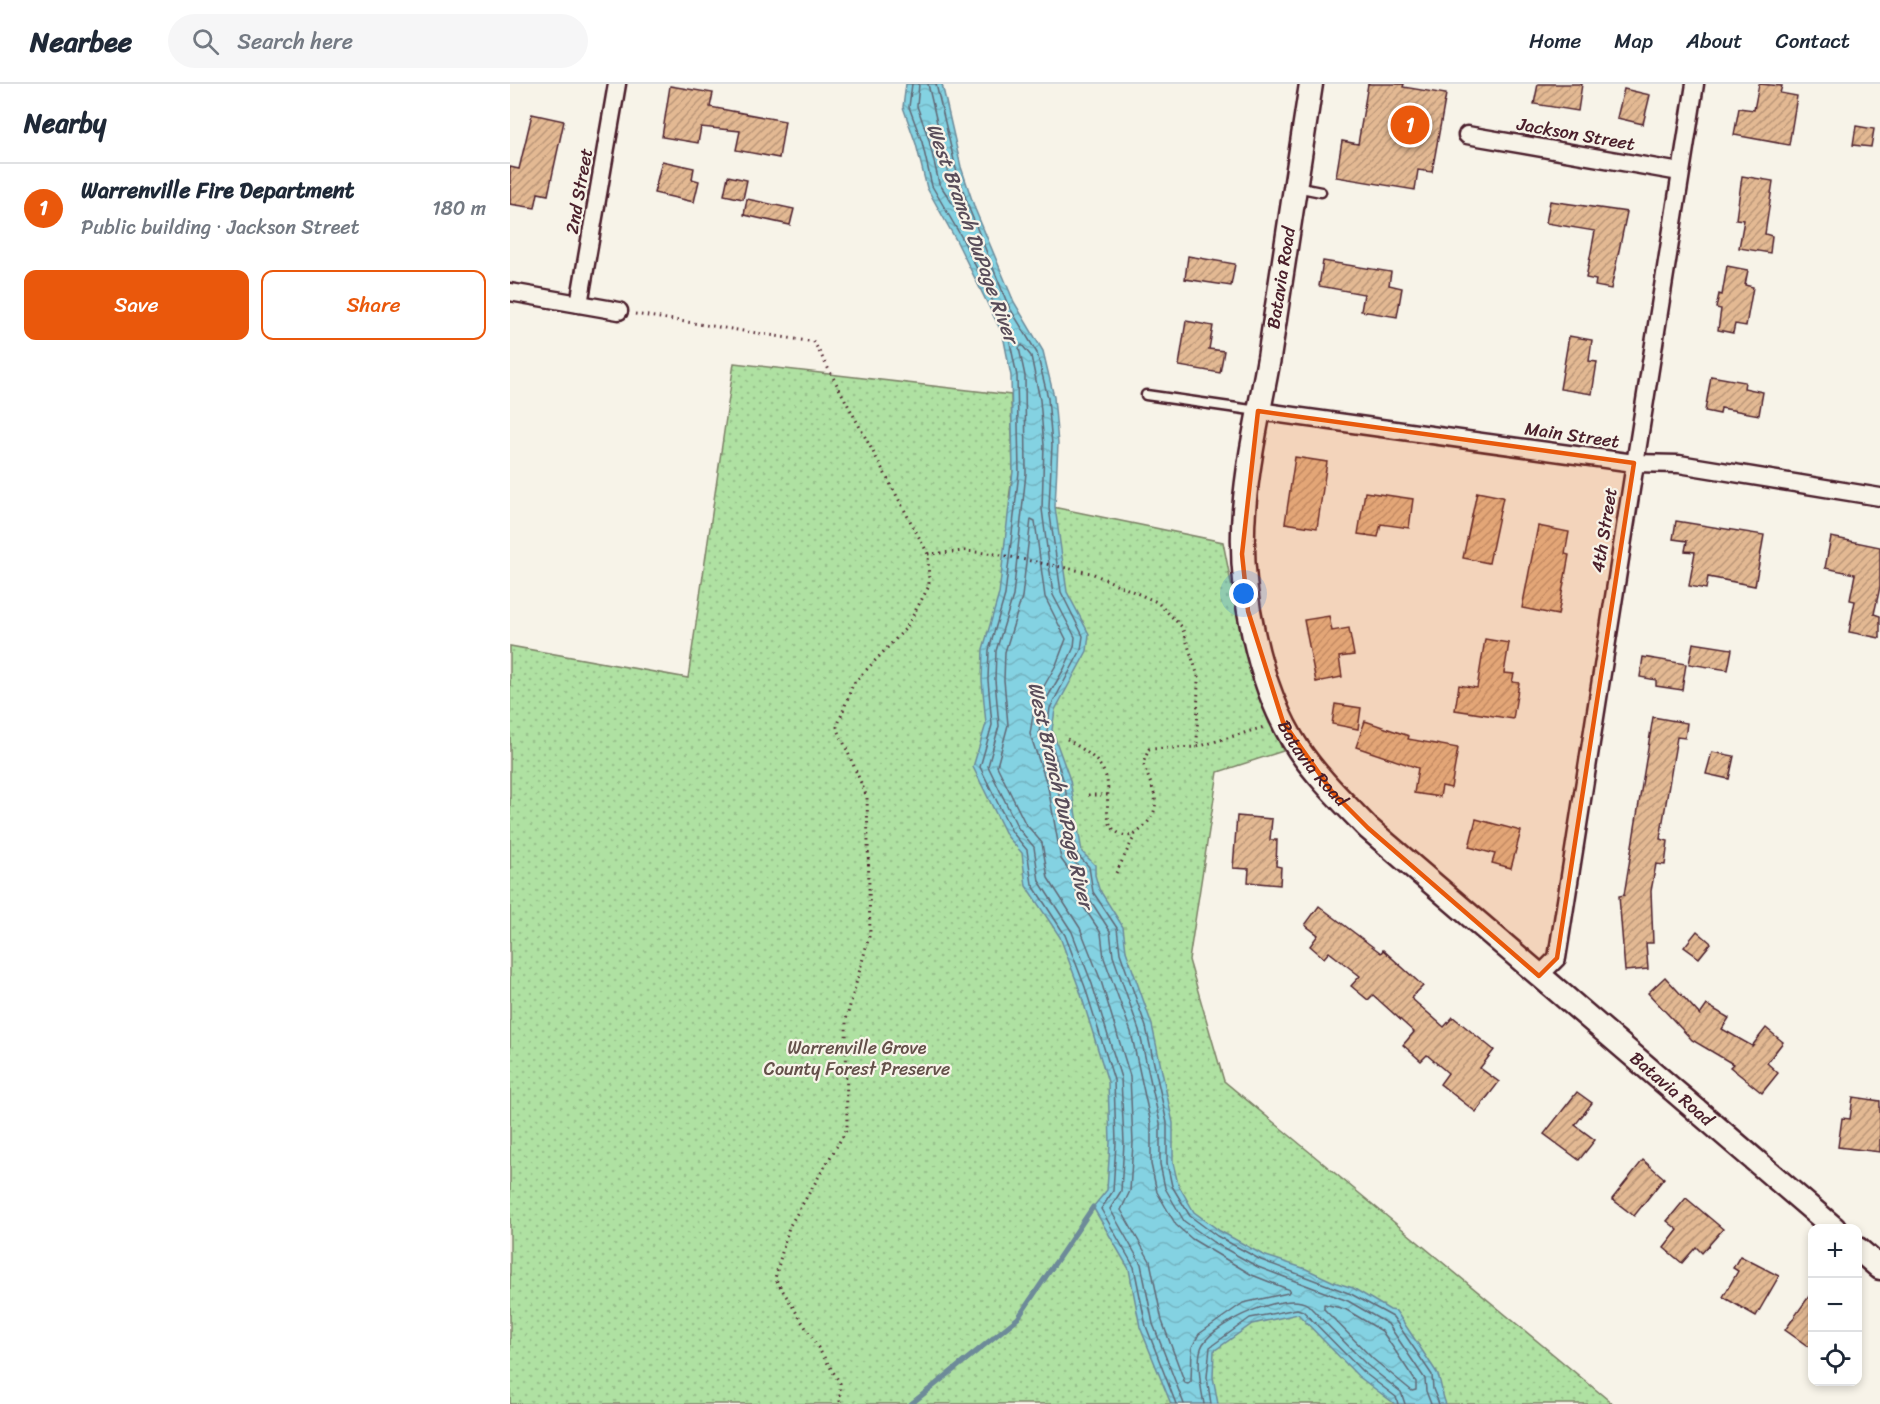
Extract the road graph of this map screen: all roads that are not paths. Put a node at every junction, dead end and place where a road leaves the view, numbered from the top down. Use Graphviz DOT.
graph roads {
  1 [pos="616,84"];
  2 [pos="1311,84"];
  3 [pos="1695,84"];
  4 [pos="1467,135"];
  5 [pos="1680,172"];
  6 [pos="1295,187"];
  7 [pos="1321,192"];
  8 [pos="510,292"];
  9 [pos="579,304"];
  10 [pos="619,311"];
  11 [pos="1146,396"];
  12 [pos="1258,411"];
  13 [pos="1634,463"];
  14 [pos="1880,497"];
  15 [pos="1539,976"];
  16 [pos="1829,1224"];
  17 [pos="1862,1253"];
  18 [pos="1880,1268"];
  1 -- 9 [label="street, 2nd Street"];
  2 -- 6 [label="main road, Batavia Road"];
  3 -- 5 [label="street, 4th Street"];
  4 -- 5 [label="street, Jackson Street"];
  5 -- 13 [label="street, 4th Street"];
  6 -- 7 [label="lane"];
  6 -- 12 [label="main road, Batavia Road"];
  8 -- 9 [label="street"];
  9 -- 10 [label="street"];
  11 -- 12 [label="lane"];
  12 -- 13 [label="street, Main Street"];
  12 -- 15 [label="main road, Batavia Road"];
  13 -- 14 [label="street, Main Street"];
  13 -- 15 [label="street, 4th Street"];
  15 -- 16 [label="main road, Batavia Road"];
  17 -- 18 [label="main road"];
}
